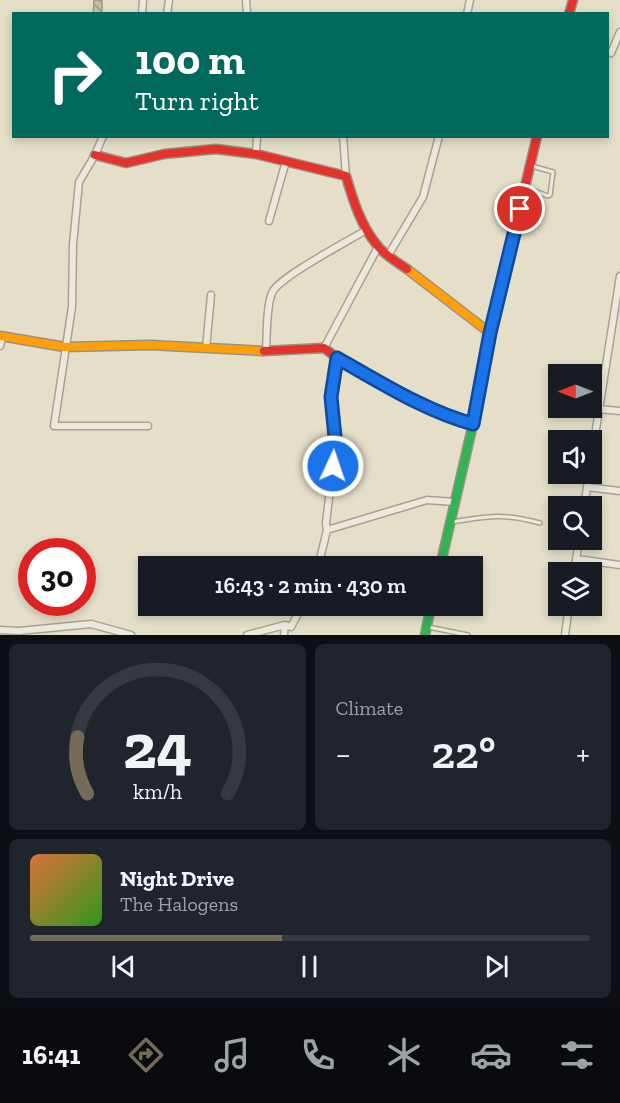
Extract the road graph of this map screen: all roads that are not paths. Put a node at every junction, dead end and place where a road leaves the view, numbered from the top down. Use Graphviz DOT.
graph roads {
  1 [pos="620,32"];
  2 [pos="611,53"];
  3 [pos="102,138"];
  4 [pos="257,138"];
  5 [pos="343,138"];
  6 [pos="438,138"];
  7 [pos="537,138"];
  8 [pos="256,154"];
  9 [pos="95,155"];
  10 [pos="286,161"];
  11 [pos="530,166"];
  12 [pos="346,176"];
  13 [pos="525,188"];
  14 [pos="269,221"];
  15 [pos="366,230"];
  16 [pos="378,247"];
  17 [pos="389,254"];
  18 [pos="620,276"];
  19 [pos="211,295"];
  20 [pos="490,333"];
  21 [pos="1,340"];
  22 [pos="65,347"];
  23 [pos="206,348"];
  24 [pos="324,348"];
  25 [pos="266,351"];
  26 [pos="337,358"];
  27 [pos="602,385"];
  28 [pos="602,409"];
  29 [pos="620,411"];
  30 [pos="473,424"];
  31 [pos="148,426"];
  32 [pos="587,484"];
  33 [pos="587,487"];
  34 [pos="620,491"];
  35 [pos="586,496"];
  36 [pos="455,502"];
  37 [pos="450,522"];
  38 [pos="540,523"];
  39 [pos="327,530"];
  40 [pos="578,550"];
  41 [pos="321,556"];
  42 [pos="442,556"];
  43 [pos="577,559"];
  44 [pos="576,562"];
  45 [pos="620,565"];
  46 [pos="297,616"];
  47 [pos="429,616"];
  48 [pos="568,616"];
  49 [pos="285,626"];
  50 [pos="0,630"];
  51 [pos="426,631"];
  52 [pos="131,635"];
  53 [pos="247,635"];
  54 [pos="284,635"];
  55 [pos="468,635"];
  56 [pos="565,635"];
  1 -- 2 [label="street"];
  3 -- 9 [label="street"];
  4 -- 8 [label="street"];
  5 -- 12 [label="street"];
  6 -- 17 [label="street"];
  7 -- 11 [label="street"];
  8 -- 9 [label="street"];
  8 -- 10 [label="street"];
  9 -- 22 [label="street"];
  10 -- 12 [label="street"];
  10 -- 14 [label="street"];
  11 -- 13 [label="street"];
  11 -- 13 [label="lane"];
  12 -- 15 [label="street"];
  13 -- 20 [label="street"];
  15 -- 16 [label="street"];
  15 -- 25 [label="street"];
  16 -- 17 [label="street"];
  16 -- 24 [label="street"];
  17 -- 20 [label="street"];
  18 -- 27 [label="street"];
  19 -- 23 [label="street"];
  20 -- 30 [label="street"];
  21 -- 22 [label="street"];
  22 -- 23 [label="street"];
  22 -- 31 [label="street"];
  23 -- 25 [label="street"];
  24 -- 25 [label="street"];
  24 -- 26 [label="street"];
  26 -- 30 [label="street"];
  26 -- 39 [label="street"];
  28 -- 29 [label="street"];
  30 -- 36 [label="street"];
  32 -- 33 [label="street"];
  33 -- 34 [label="street"];
  33 -- 35 [label="street"];
  36 -- 37 [label="street"];
  36 -- 39 [label="street"];
  37 -- 38 [label="lane"];
  37 -- 42 [label="street"];
  39 -- 41 [label="street"];
  40 -- 43 [label="street"];
  43 -- 44 [label="street"];
  43 -- 45 [label="street"];
  46 -- 49 [label="street"];
  47 -- 51 [label="street"];
  48 -- 56 [label="street"];
  49 -- 53 [label="street"];
  49 -- 54 [label="street"];
  50 -- 52 [label="street"];
  51 -- 55 [label="lane"];
}
